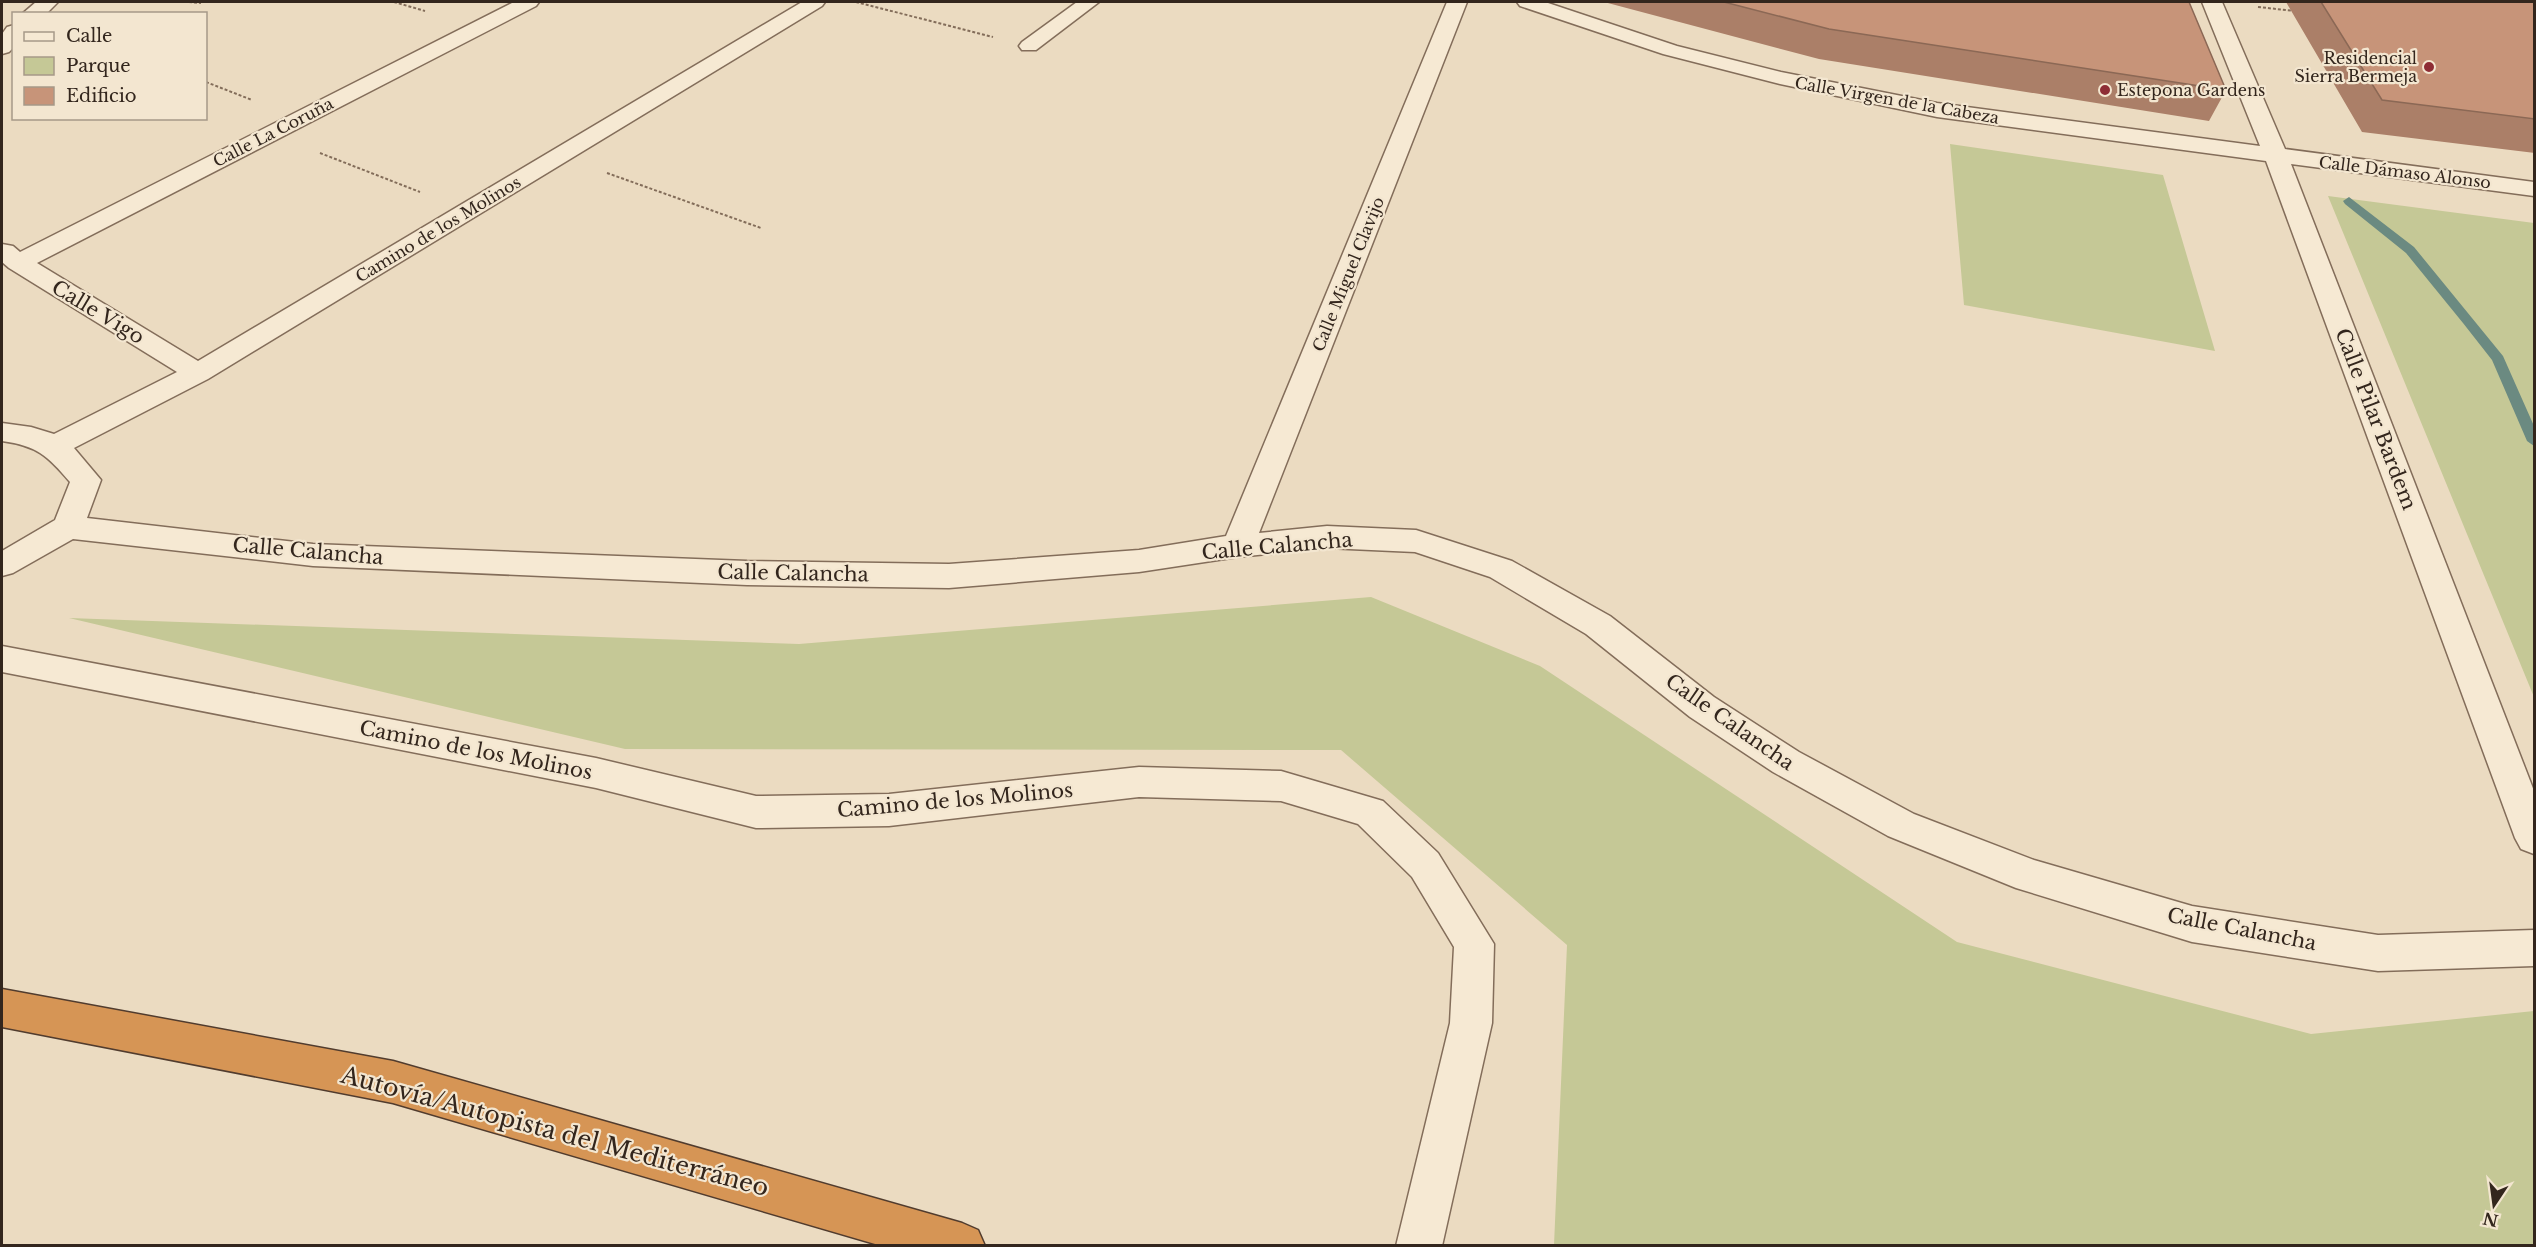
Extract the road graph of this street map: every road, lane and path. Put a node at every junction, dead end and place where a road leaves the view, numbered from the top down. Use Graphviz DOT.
graph roads {
  1 [pos="48,2"];
  2 [pos="189,2"];
  3 [pos="530,2"];
  4 [pos="815,2"];
  5 [pos="856,2"];
  6 [pos="1089,2"];
  7 [pos="1457,2"];
  8 [pos="1527,2"];
  9 [pos="2212,2"];
  10 [pos="201,3"];
  11 [pos="35,12"];
  12 [pos="2304,12"];
  13 [pos="12,34"];
  14 [pos="1029,46"];
  15 [pos="2,48"];
  16 [pos="270,134"];
  17 [pos="560,156"];
  18 [pos="2276,156"];
  19 [pos="2535,189"];
  20 [pos="468,211"];
  21 [pos="761,228"];
  22 [pos="10,256"];
  23 [pos="198,373"];
  24 [pos="2,432"];
  25 [pos="54,446"];
  26 [pos="68,526"];
  27 [pos="1238,546"];
  28 [pos="2,565"];
  29 [pos="2,659"];
  30 [pos="2535,838"];
  31 [pos="2535,948"];
  32 [pos="2,1008"];
  33 [pos="962,1245"];
  34 [pos="1419,1245"];
  1 -- 11 [label="street"];
  2 -- 10 [label="path"];
  3 -- 16 [label="street, Calle La Coruña"];
  4 -- 17 [label="street, Camino de los Molinos"];
  5 -- 14 [label="path"];
  6 -- 14 [label="street"];
  7 -- 27 [label="street, Calle Miguel Clavijo"];
  8 -- 18 [label="street, Calle Virgen de la Cabeza"];
  9 -- 12 [label="path"];
  9 -- 18 [label="street, Calle Pilar Bardem"];
  13 -- 15 [label="street"];
  16 -- 20 [label="path"];
  16 -- 22 [label="street, Calle La Coruña"];
  17 -- 20 [label="street, Camino de los Molinos"];
  17 -- 21 [label="path"];
  18 -- 19 [label="street, Calle Dámaso Alonso"];
  18 -- 30 [label="street, Calle Pilar Bardem"];
  20 -- 23 [label="street, Camino de los Molinos"];
  22 -- 23 [label="street, Calle Vigo"];
  23 -- 25 [label="street, Camino de los Molinos"];
  24 -- 25 [label="street"];
  25 -- 26 [label="street"];
  26 -- 27 [label="street, Calle Calancha"];
  26 -- 28 [label="street"];
  27 -- 31 [label="street, Calle Calancha"];
  29 -- 34 [label="street, Camino de los Molinos"];
  32 -- 33 [label="highway, Autovía/Autopista del Mediterráneo"];
}
